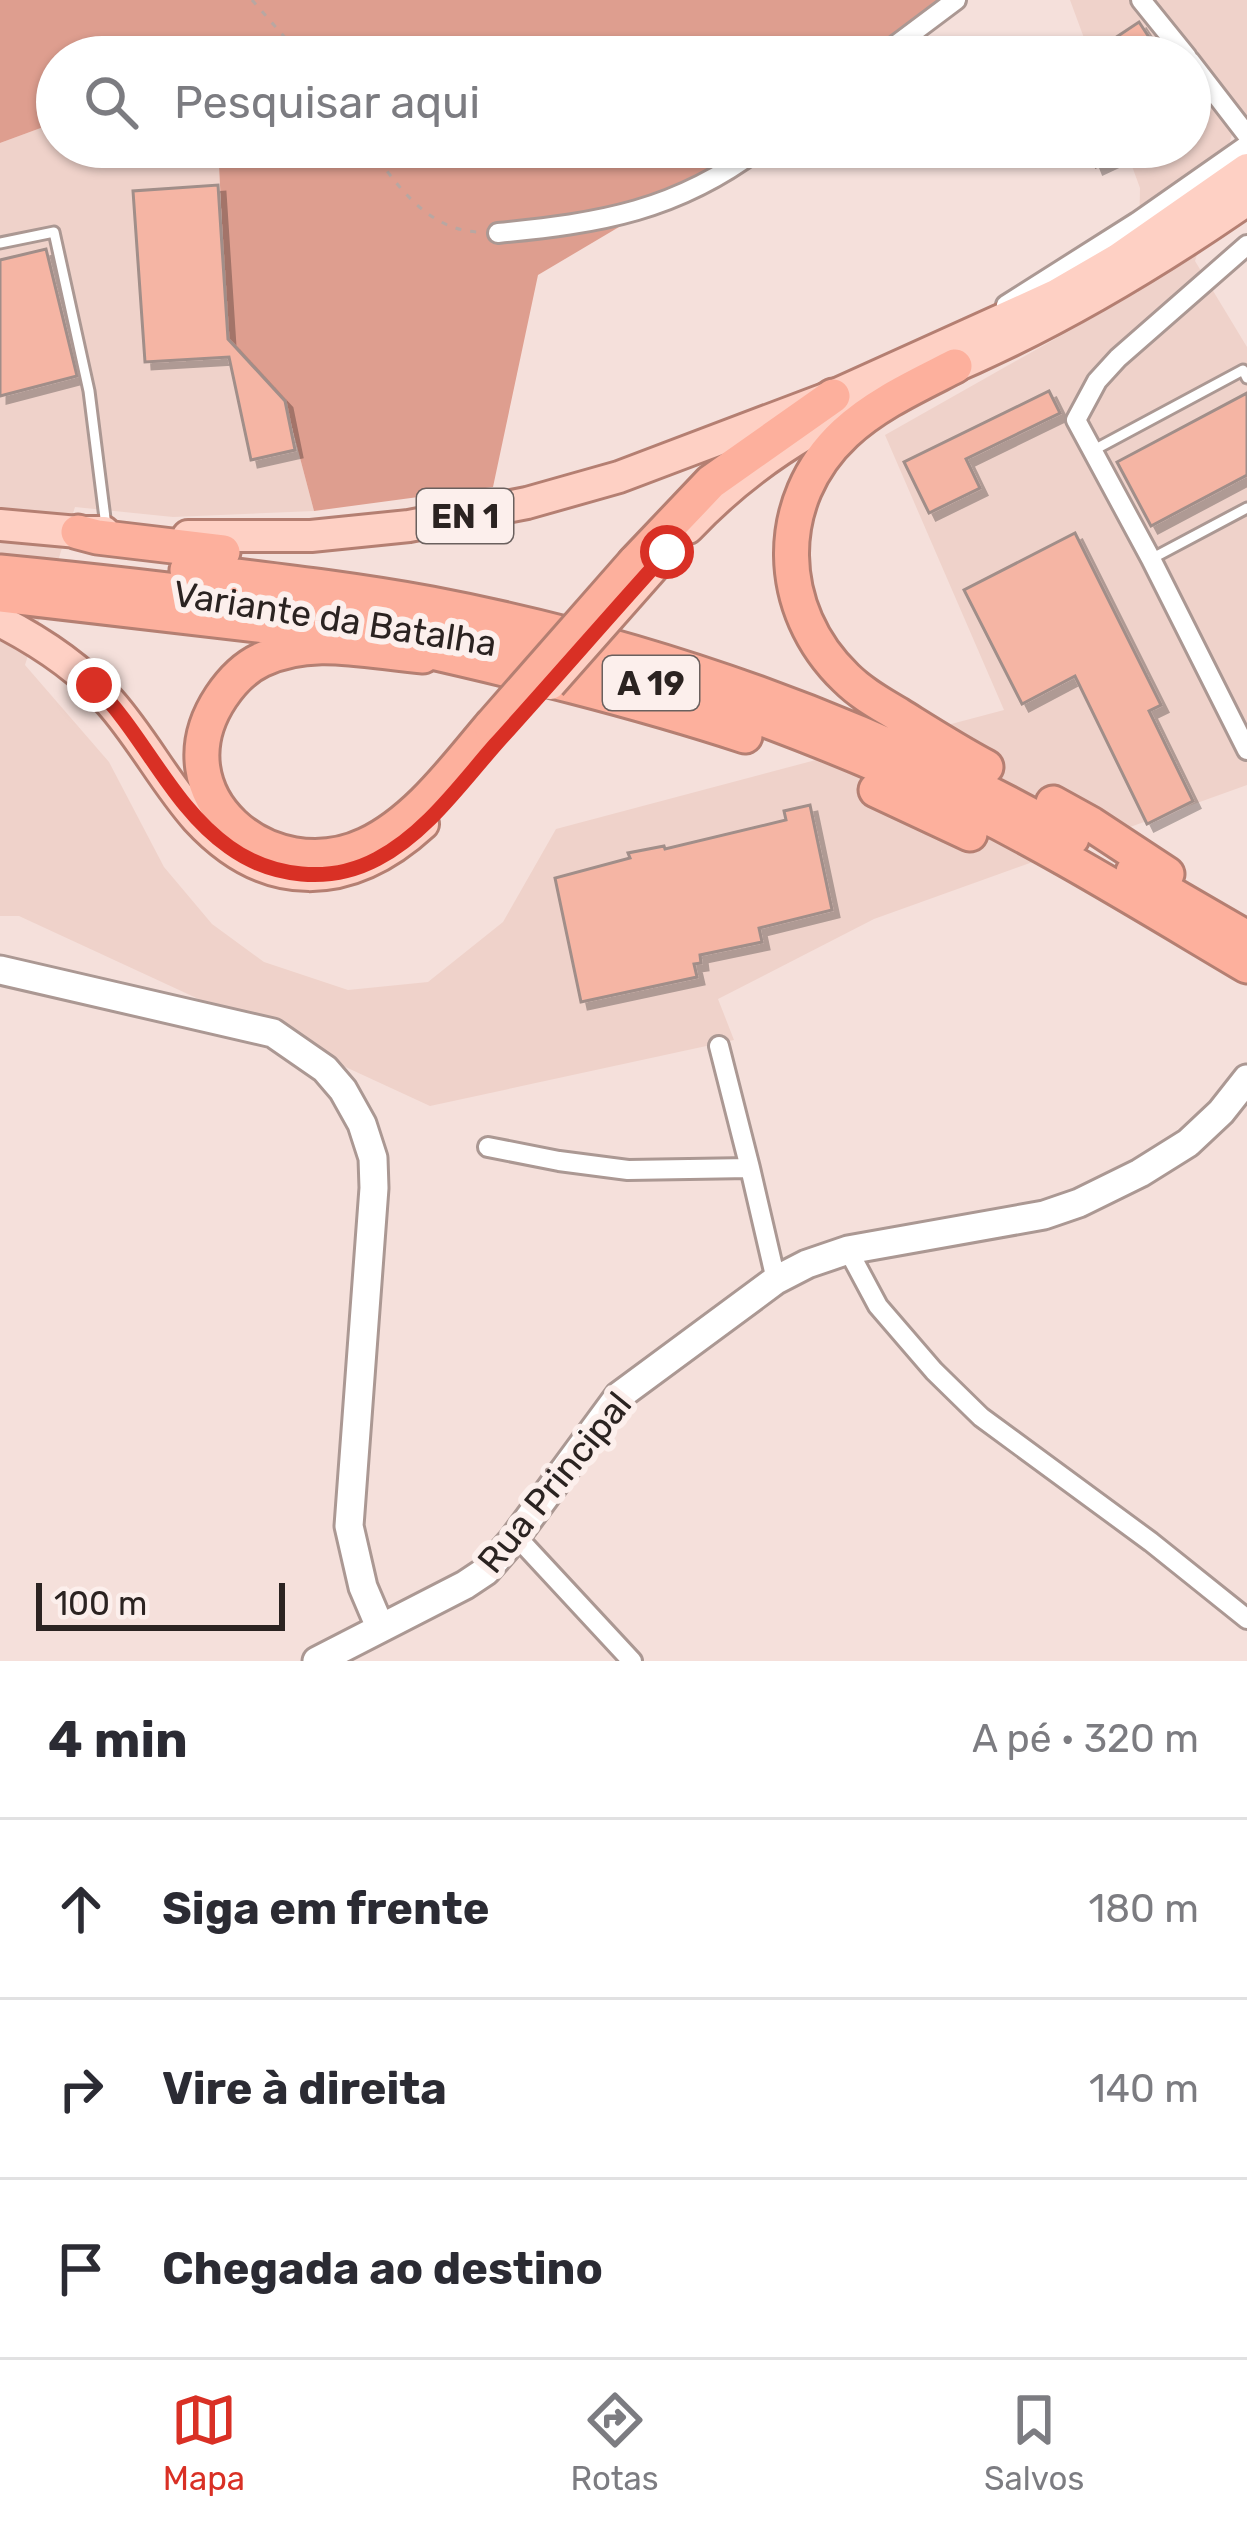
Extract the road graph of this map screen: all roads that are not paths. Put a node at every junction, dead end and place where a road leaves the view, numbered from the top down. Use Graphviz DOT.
graph roads {
  1 [pos="956,0"];
  2 [pos="1141,0"];
  3 [pos="908,36"];
  4 [pos="1170,36"];
  5 [pos="1211,89"];
  6 [pos="1247,135"];
  7 [pos="1247,145"];
  8 [pos="729,168"];
  9 [pos="1247,170"];
  10 [pos="1247,200"];
  11 [pos="498,233"];
  12 [pos="0,244"];
  13 [pos="1247,245"];
  14 [pos="958,352"];
  15 [pos="1247,378"];
  16 [pos="833,396"];
  17 [pos="1092,451"];
  18 [pos="1247,508"];
  19 [pos="0,525"];
  20 [pos="92,532"];
  21 [pos="0,549"];
  22 [pos="1151,559"];
  23 [pos="646,563"];
  24 [pos="0,572"];
  25 [pos="0,595"];
  26 [pos="0,621"];
  27 [pos="460,659"];
  28 [pos="498,730"];
  29 [pos="946,745"];
  30 [pos="1247,750"];
  31 [pos="1237,932"];
  32 [pos="1247,966"];
  33 [pos="0,970"];
  34 [pos="1247,976"];
  35 [pos="719,1046"];
  36 [pos="1247,1079"];
  37 [pos="488,1147"];
  38 [pos="749,1168"];
  39 [pos="848,1250"];
  40 [pos="776,1280"];
  41 [pos="516,1536"];
  42 [pos="1247,1619"];
  43 [pos="380,1627"];
  44 [pos="317,1661"];
  45 [pos="632,1661"];
  1 -- 3 [label="street"];
  2 -- 4 [label="street"];
  5 -- 6 [label="street"];
  7 -- 14 [label="street"];
  8 -- 11 [label="street"];
  9 -- 14 [label="main road, EN 1"];
  10 -- 14 [label="main road, EN 1"];
  12 -- 20 [label="lane"];
  13 -- 17 [label="street"];
  14 -- 16 [label="main road, EN 1"];
  14 -- 23 [label="main road, EN 1"];
  14 -- 29 [label="highway"];
  15 -- 17 [label="lane"];
  16 -- 20 [label="main road, EN 1"];
  16 -- 23 [label="highway"];
  17 -- 22 [label="street"];
  18 -- 22 [label="lane"];
  19 -- 20 [label="main road, EN 1"];
  20 -- 29 [label="highway"];
  21 -- 31 [label="highway, Variante da Batalha / A 19"];
  22 -- 30 [label="street"];
  23 -- 28 [label="highway, bridge"];
  24 -- 32 [label="highway, Variante da Batalha / A 19"];
  25 -- 27 [label="highway"];
  26 -- 28 [label="main road"];
  27 -- 28 [label="highway"];
  27 -- 34 [label="highway"];
  29 -- 31 [label="highway"];
  33 -- 43 [label="street"];
  35 -- 38 [label="street"];
  36 -- 39 [label="street, Rua Principal"];
  37 -- 38 [label="street"];
  38 -- 40 [label="street"];
  39 -- 40 [label="street, Rua Principal"];
  39 -- 42 [label="street"];
  40 -- 41 [label="street, Rua Principal"];
  41 -- 43 [label="street, Rua Principal"];
  41 -- 45 [label="street"];
  43 -- 44 [label="street, Rua Principal"];
}
